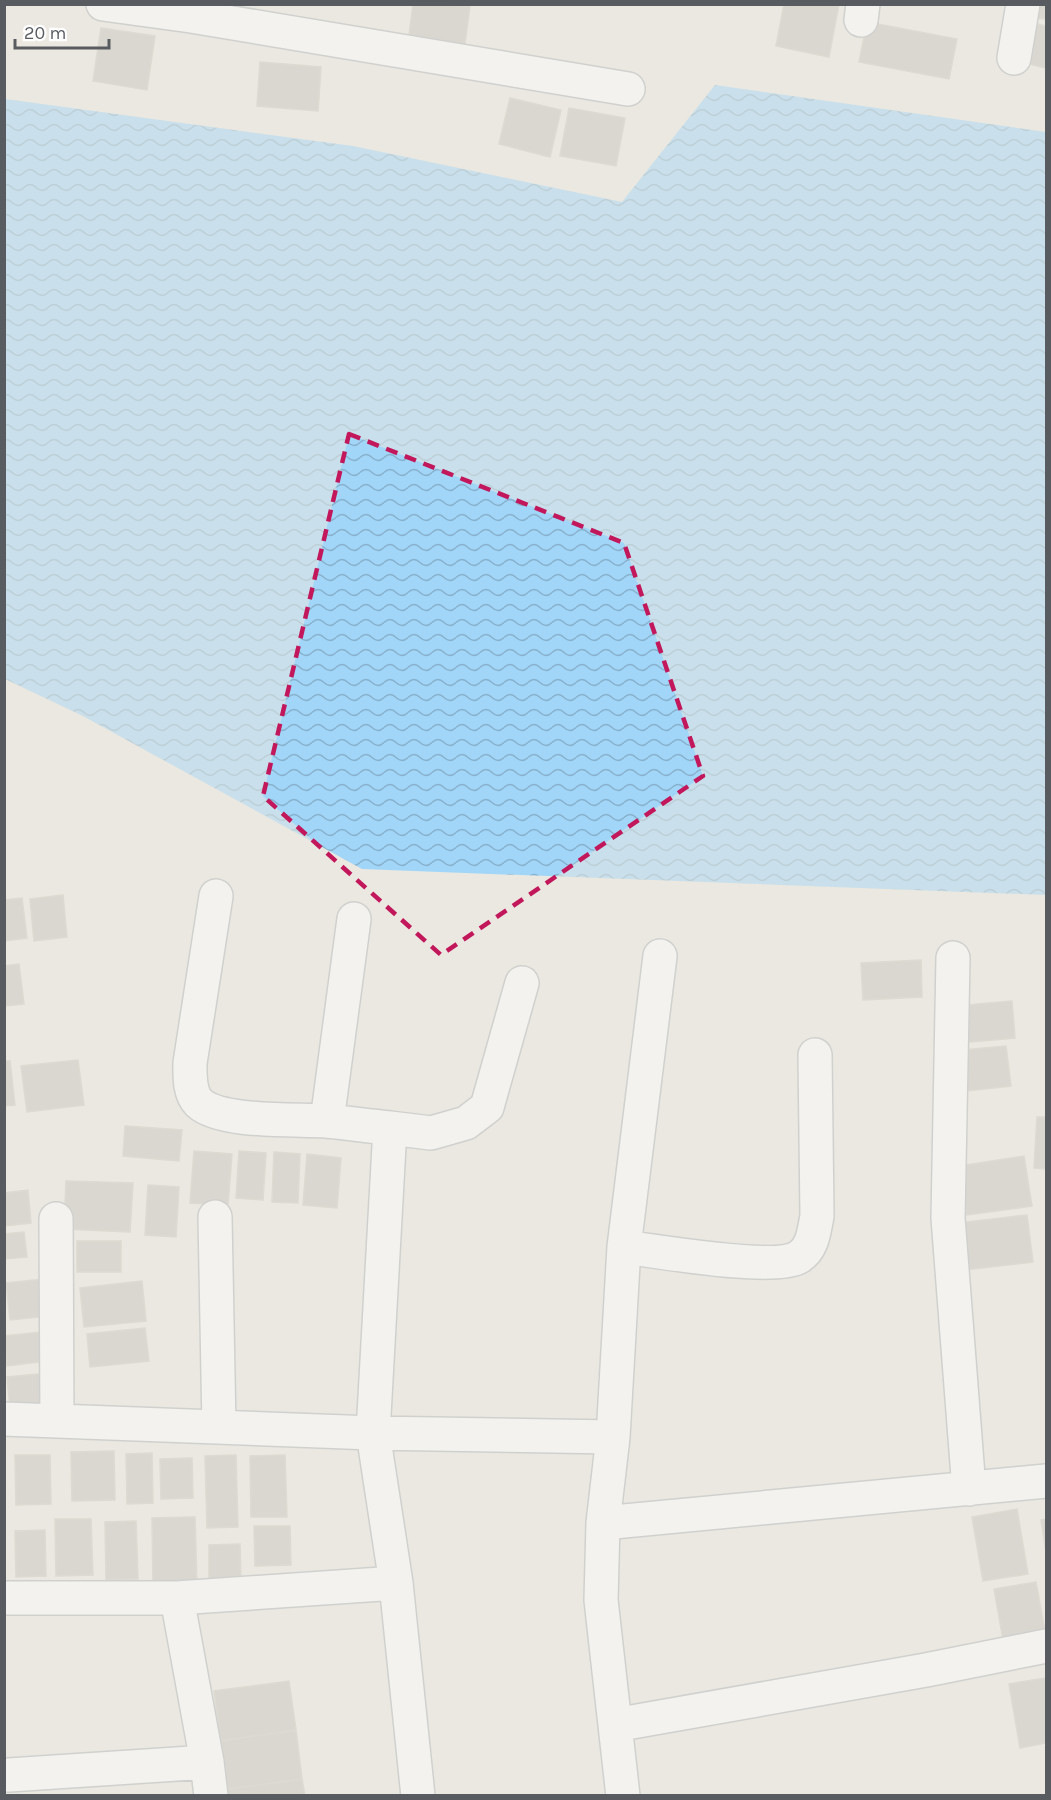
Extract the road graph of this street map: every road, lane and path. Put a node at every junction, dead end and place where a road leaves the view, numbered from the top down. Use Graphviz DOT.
graph roads {
  1 [pos="103,4"];
  2 [pos="1023,4"];
  3 [pos="191,10"];
  4 [pos="1014,58"];
  5 [pos="628,89"];
  6 [pos="216,896"];
  7 [pos="354,920"];
  8 [pos="660,956"];
  9 [pos="953,958"];
  10 [pos="522,983"];
  11 [pos="815,1055"];
  12 [pos="327,1121"];
  13 [pos="390,1128"];
  14 [pos="215,1217"];
  15 [pos="56,1219"];
  16 [pos="624,1248"];
  17 [pos="4,1419"];
  18 [pos="57,1421"];
  19 [pos="219,1426"];
  20 [pos="373,1433"];
  21 [pos="613,1437"];
  22 [pos="1047,1481"];
  23 [pos="969,1489"];
  24 [pos="603,1523"];
  25 [pos="396,1583"];
  26 [pos="4,1598"];
  27 [pos="177,1598"];
  28 [pos="1047,1646"];
  29 [pos="615,1725"];
  30 [pos="207,1762"];
  31 [pos="9,1775"];
  32 [pos="211,1796"];
  33 [pos="417,1796"];
  34 [pos="623,1796"];
  1 -- 3 [label="street"];
  2 -- 4 [label="street"];
  3 -- 5 [label="street"];
  6 -- 12 [label="street"];
  7 -- 12 [label="street"];
  8 -- 16 [label="street"];
  9 -- 23 [label="street"];
  10 -- 13 [label="street"];
  11 -- 16 [label="street"];
  12 -- 13 [label="street"];
  13 -- 20 [label="street"];
  14 -- 19 [label="street"];
  15 -- 18 [label="street"];
  16 -- 21 [label="street"];
  17 -- 18 [label="street"];
  18 -- 19 [label="street"];
  19 -- 20 [label="street"];
  20 -- 21 [label="street"];
  20 -- 25 [label="street"];
  21 -- 24 [label="street"];
  22 -- 23 [label="street"];
  23 -- 24 [label="street"];
  24 -- 29 [label="street"];
  25 -- 27 [label="street"];
  25 -- 33 [label="street"];
  26 -- 27 [label="street"];
  27 -- 30 [label="street"];
  28 -- 29 [label="street"];
  29 -- 34 [label="street"];
  30 -- 31 [label="street"];
  30 -- 32 [label="street"];
}
